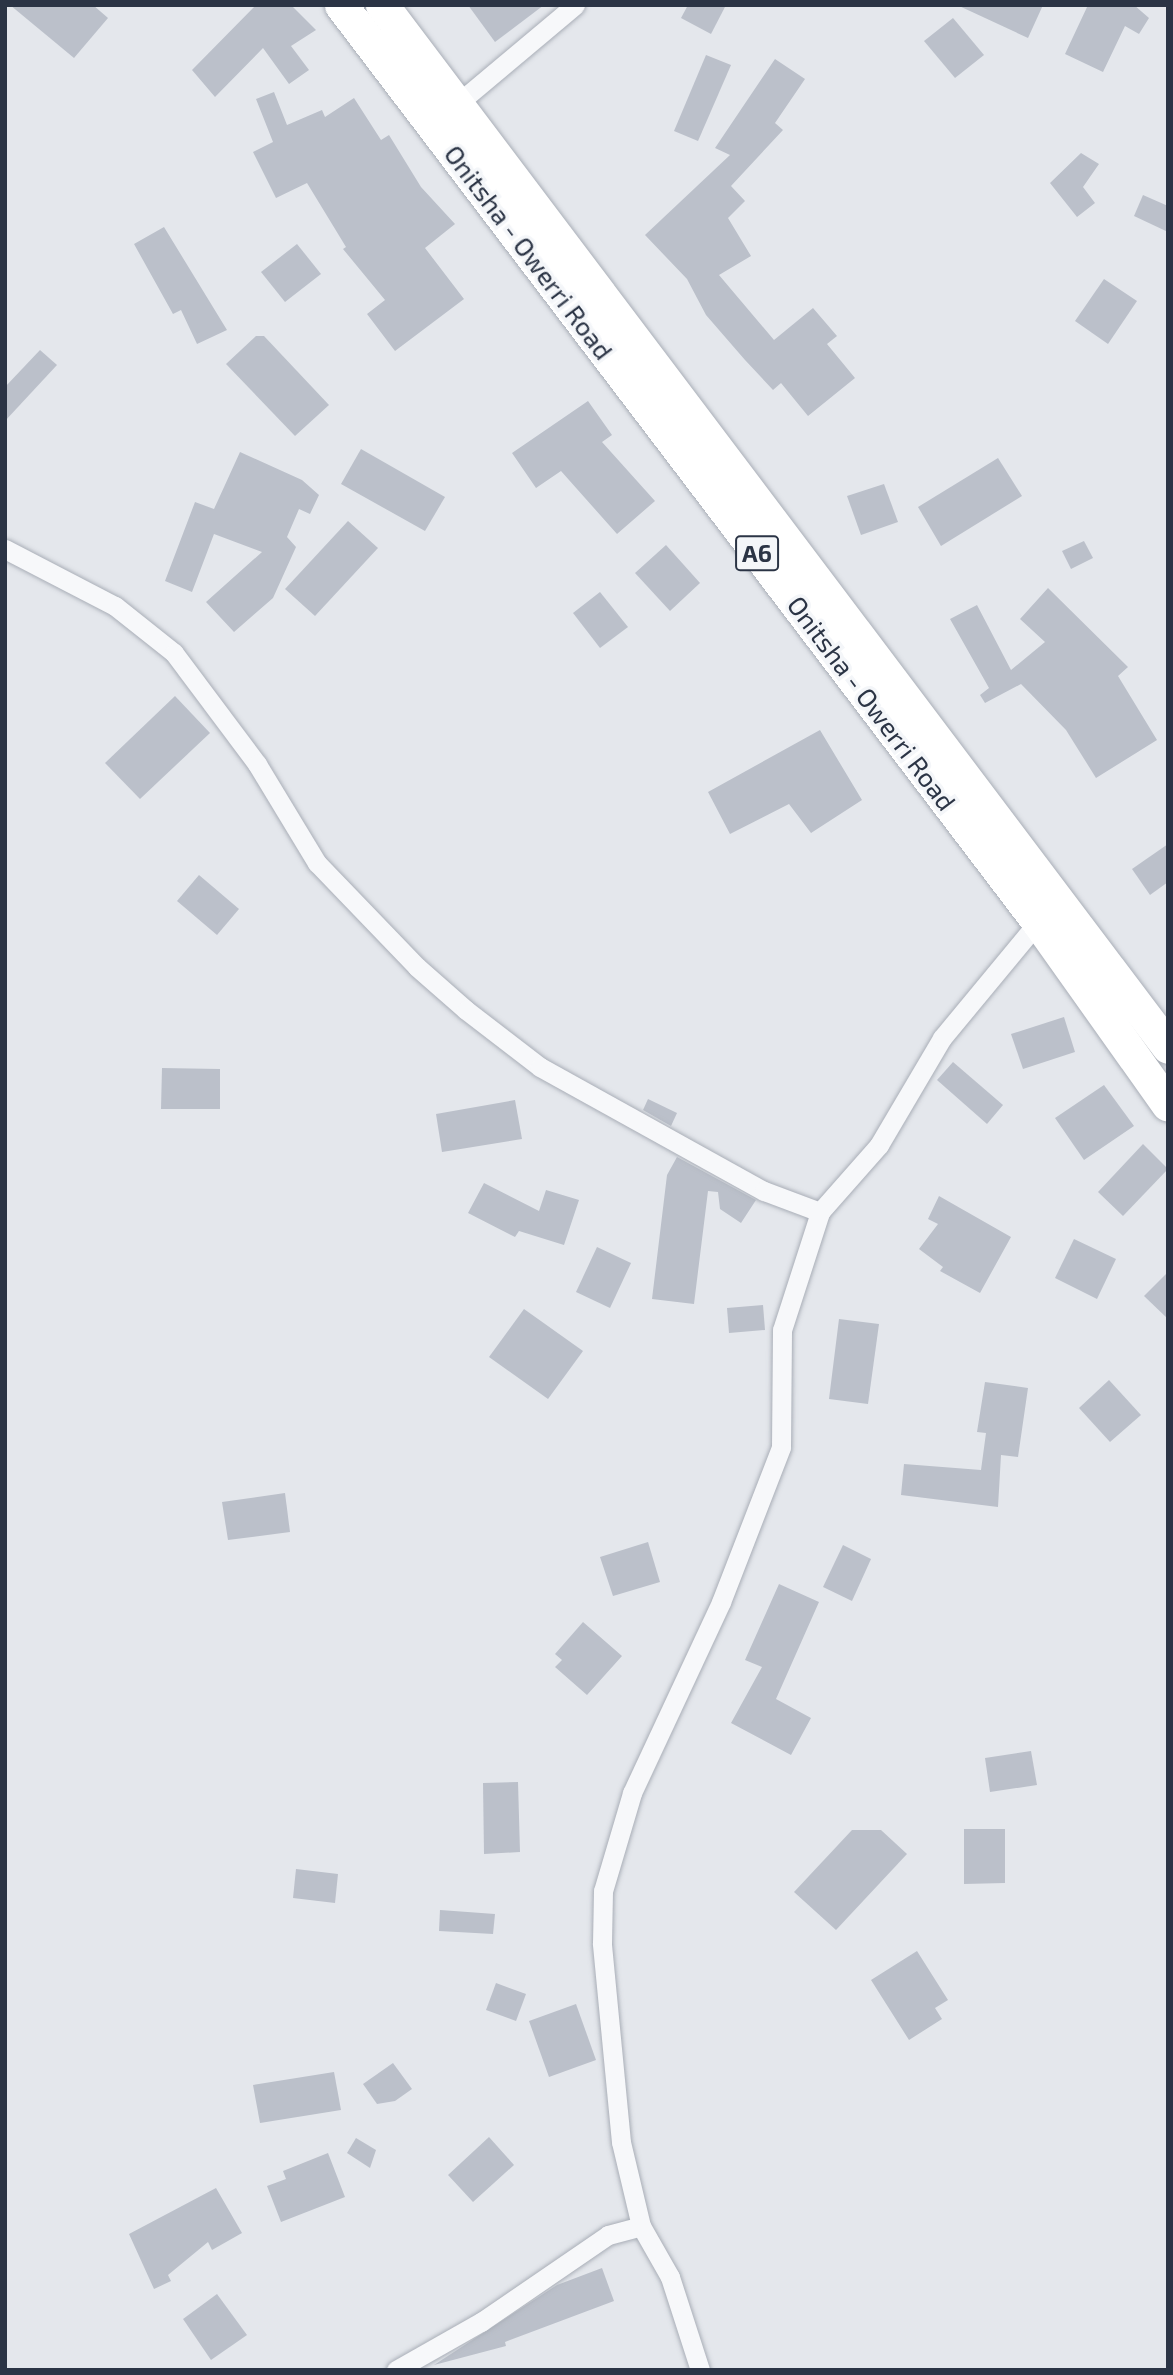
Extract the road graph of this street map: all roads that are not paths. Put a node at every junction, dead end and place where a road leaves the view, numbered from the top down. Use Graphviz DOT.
graph roads {
  1 [pos="341,5"];
  2 [pos="382,5"];
  3 [pos="575,5"];
  4 [pos="457,104"];
  5 [pos="5,549"];
  6 [pos="1038,922"];
  7 [pos="1168,1047"];
  8 [pos="1168,1105"];
  9 [pos="820,1212"];
  10 [pos="641,2225"];
  11 [pos="396,2370"];
  12 [pos="700,2370"];
  1 -- 6 [label="highway, Onitsha - Owerri Road / A6"];
  2 -- 4 [label="highway, Onitsha - Owerri Road / A6"];
  3 -- 4 [label="street"];
  4 -- 7 [label="highway, Onitsha - Owerri Road / A6"];
  5 -- 9 [label="street"];
  6 -- 8 [label="highway, Onitsha - Owerri Road / A6"];
  6 -- 9 [label="street"];
  9 -- 10 [label="street"];
  10 -- 11 [label="street"];
  10 -- 12 [label="street"];
}
